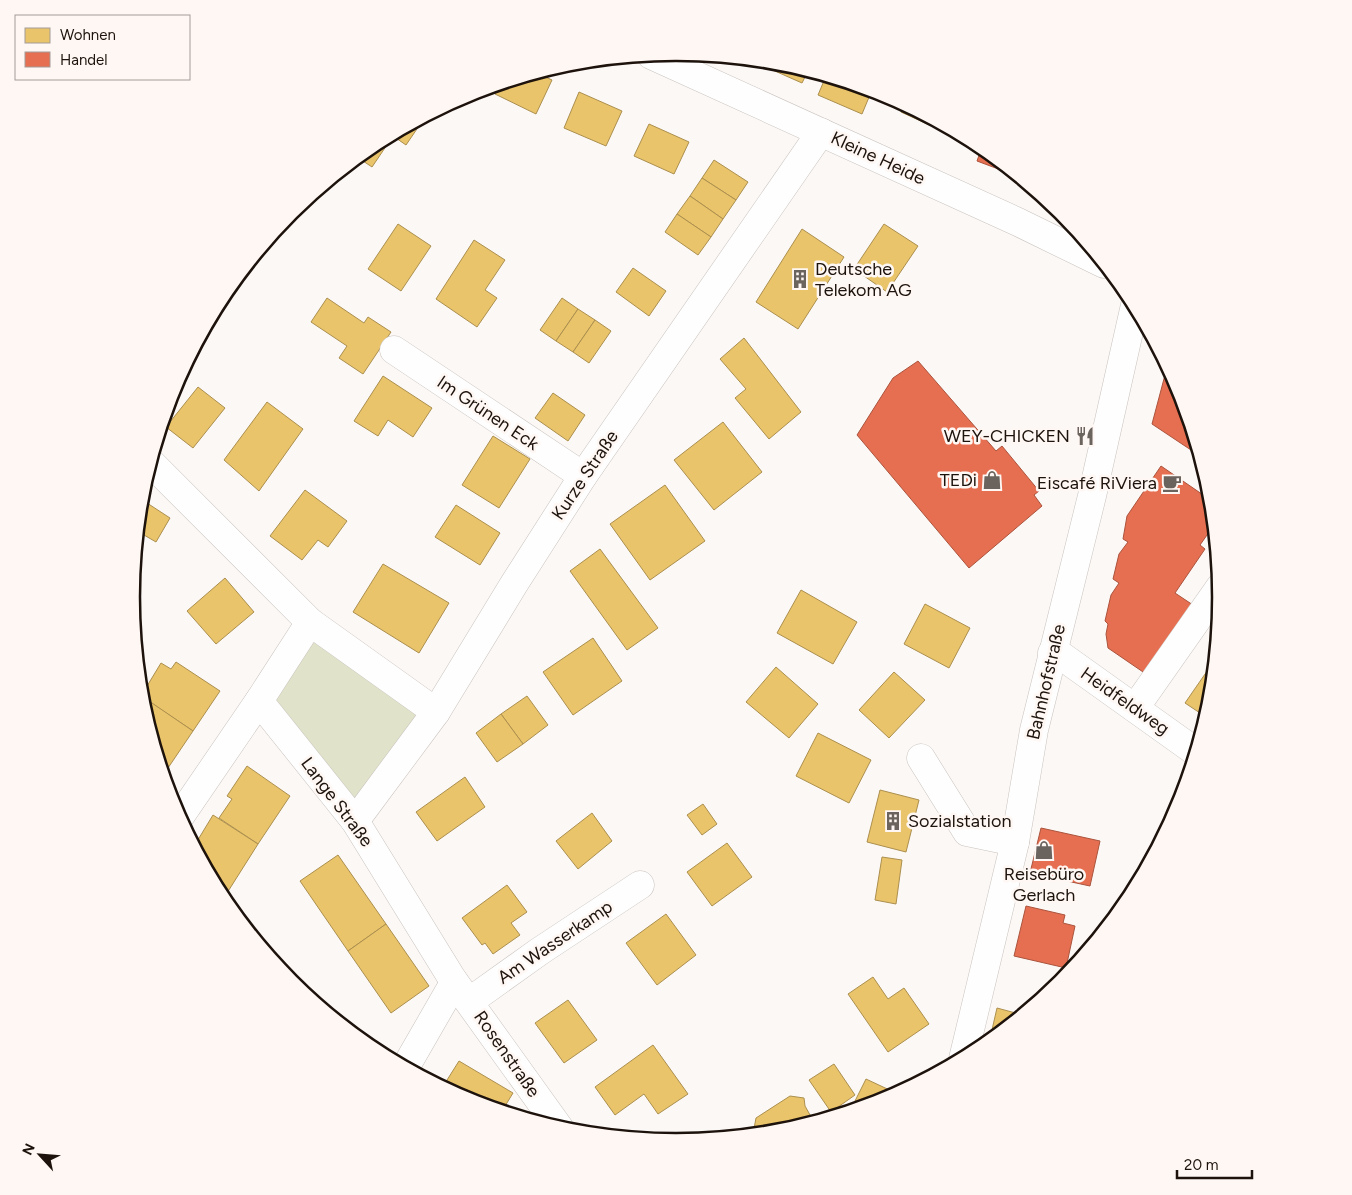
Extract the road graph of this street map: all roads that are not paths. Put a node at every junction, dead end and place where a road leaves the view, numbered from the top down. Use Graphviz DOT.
graph roads {
  1 [pos="665,61"];
  2 [pos="821,132"];
  3 [pos="1090,257"];
  4 [pos="1133,317"];
  5 [pos="394,350"];
  6 [pos="156,468"];
  7 [pos="583,476"];
  8 [pos="1212,598"];
  9 [pos="310,622"];
  10 [pos="1052,653"];
  11 [pos="259,701"];
  12 [pos="1135,708"];
  13 [pos="436,712"];
  14 [pos="1190,748"];
  15 [pos="922,758"];
  16 [pos="184,810"];
  17 [pos="355,821"];
  18 [pos="1015,842"];
  19 [pos="640,885"];
  20 [pos="458,990"];
  21 [pos="966,1048"];
  22 [pos="409,1062"];
  23 [pos="551,1118"];
  1 -- 2 [label="street, Kleine Heide"];
  2 -- 3 [label="street, Kleine Heide"];
  2 -- 7 [label="street, Kurze Straße"];
  4 -- 10 [label="street, Bahnhofstraße"];
  5 -- 7 [label="street, Im Grünen Eck"];
  6 -- 9 [label="street"];
  7 -- 13 [label="street, Kurze Straße"];
  8 -- 12 [label="street"];
  9 -- 11 [label="street"];
  9 -- 13 [label="street"];
  10 -- 12 [label="street, Heidfeldweg"];
  10 -- 18 [label="street, Bahnhofstraße"];
  11 -- 16 [label="street"];
  11 -- 17 [label="street, Lange Straße"];
  12 -- 14 [label="street, Heidfeldweg"];
  13 -- 17 [label="street, Kurze Straße"];
  15 -- 18 [label="street"];
  17 -- 20 [label="street, Lange Straße"];
  18 -- 21 [label="street, Bahnhofstraße"];
  19 -- 20 [label="street, Am Wasserkamp"];
  20 -- 22 [label="street"];
  20 -- 23 [label="street, Rosenstraße"];
}
